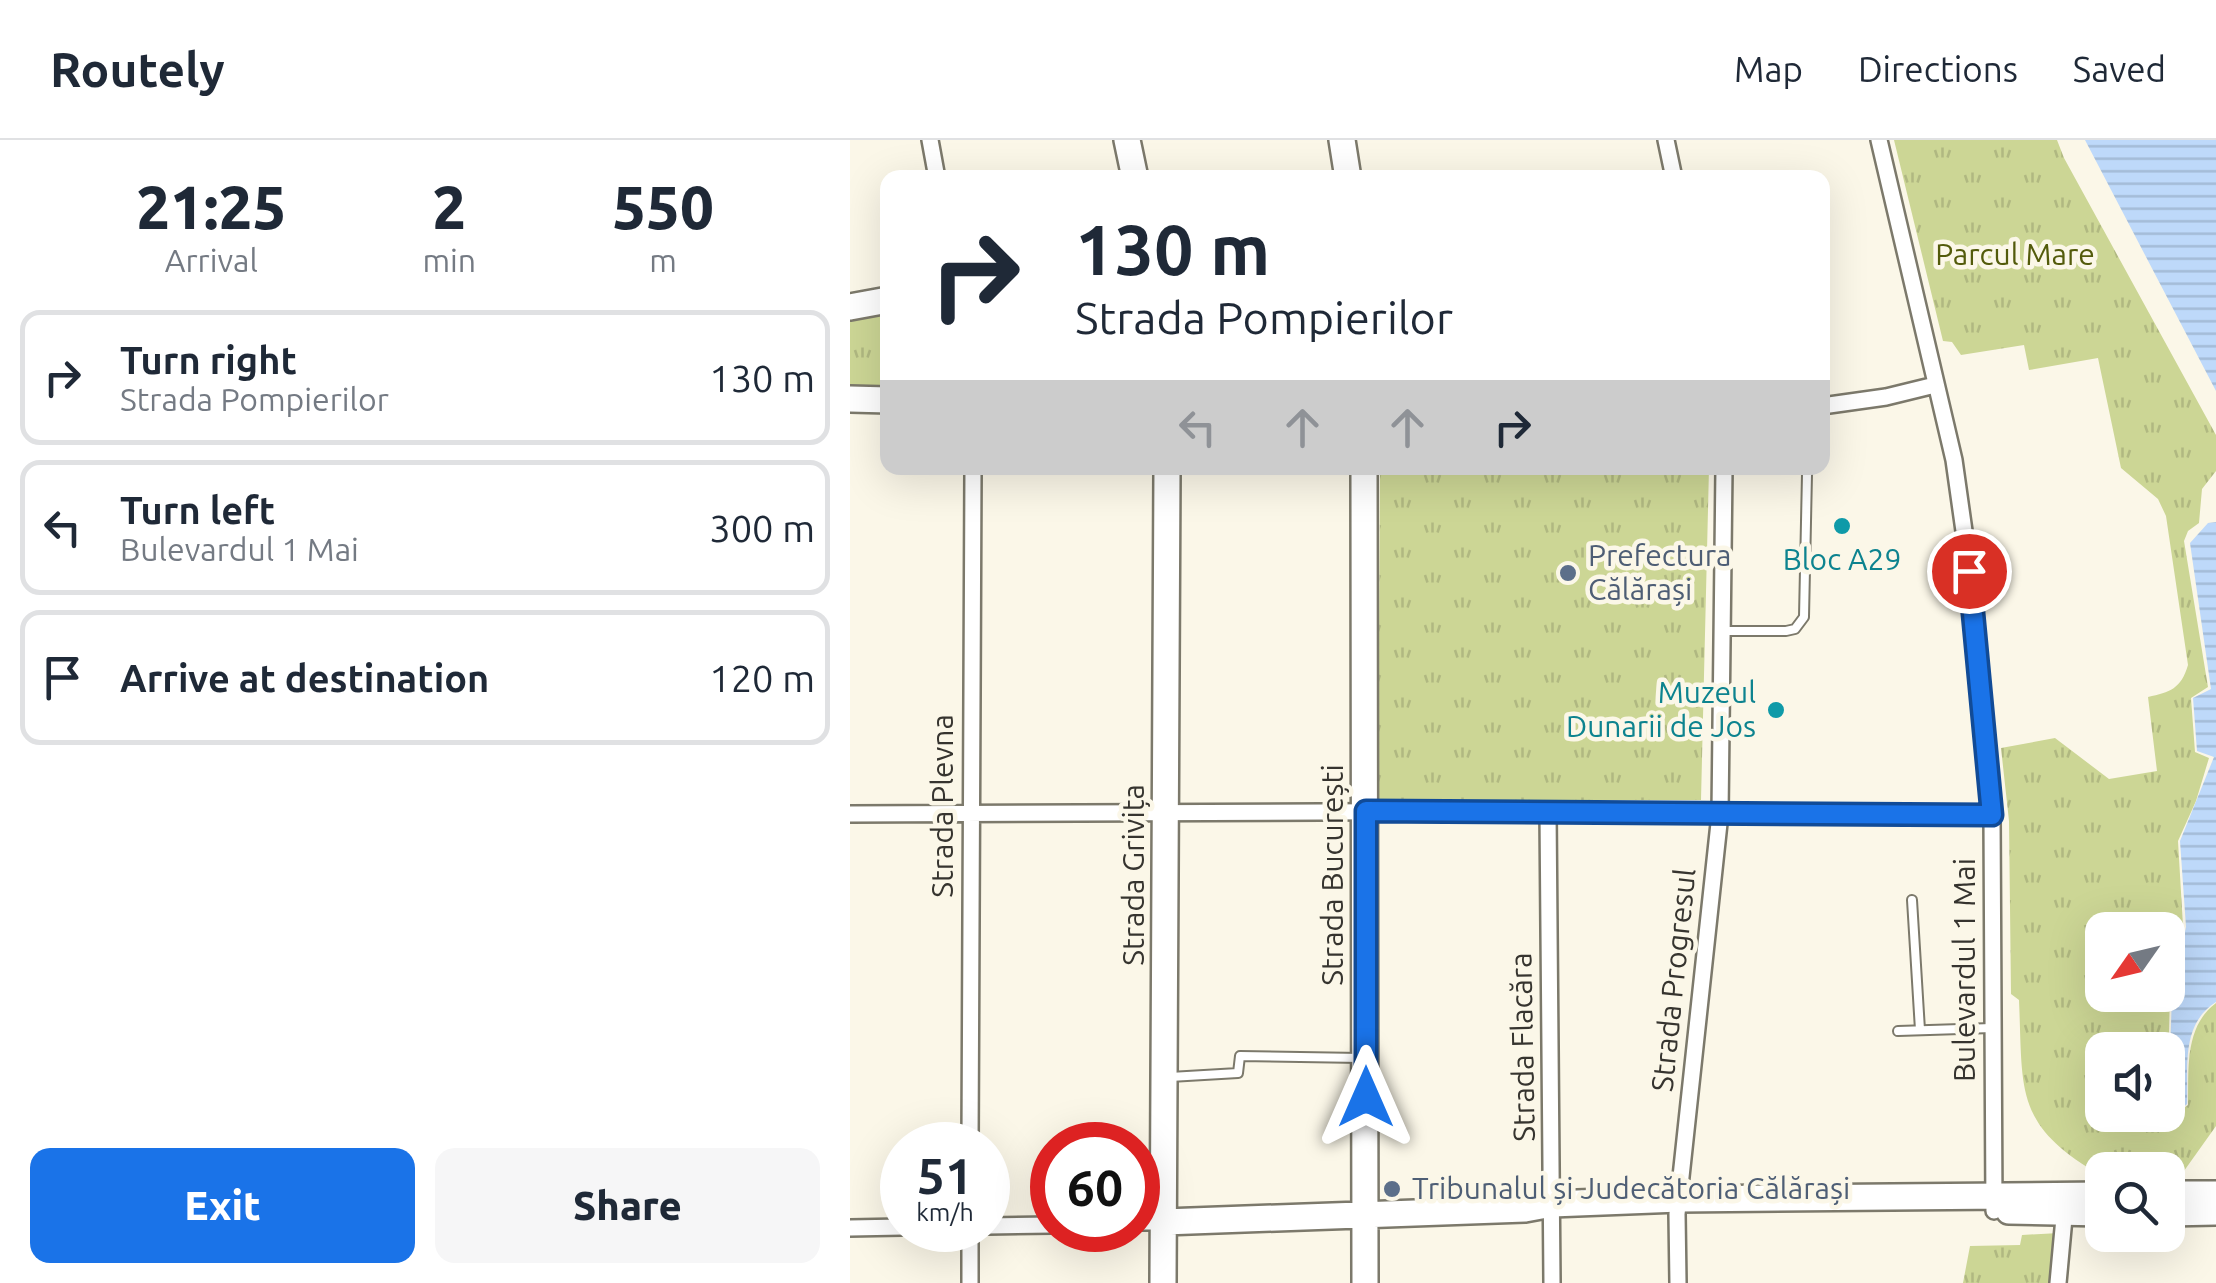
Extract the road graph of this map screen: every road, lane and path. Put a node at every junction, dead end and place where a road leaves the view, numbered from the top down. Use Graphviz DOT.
graph roads {
  1 [pos="930,140"];
  2 [pos="1127,140"];
  3 [pos="1342,140"];
  4 [pos="1666,140"];
  5 [pos="1879,140"];
  6 [pos="936,170"];
  7 [pos="1133,170"];
  8 [pos="1347,170"];
  9 [pos="1672,170"];
  10 [pos="880,301"];
  11 [pos="850,307"];
  12 [pos="1936,385"];
  13 [pos="850,399"];
  14 [pos="880,400"];
  15 [pos="1830,405"];
  16 [pos="973,475"];
  17 [pos="1167,475"];
  18 [pos="1364,475"];
  19 [pos="1724,475"];
  20 [pos="1807,475"];
  21 [pos="1723,631"];
  22 [pos="1366,811"];
  23 [pos="1548,811"];
  24 [pos="1167,813"];
  25 [pos="850,814"];
  26 [pos="970,814"];
  27 [pos="1720,814"];
  28 [pos="1992,815"];
  29 [pos="1912,900"];
  30 [pos="1992,1028"];
  31 [pos="1920,1030"];
  32 [pos="1898,1031"];
  33 [pos="1366,1058"];
  34 [pos="1165,1078"];
  35 [pos="970,1122"];
  36 [pos="2185,1194"];
  37 [pos="2216,1194"];
  38 [pos="2085,1199"];
  39 [pos="1993,1203"];
  40 [pos="2065,1204"];
  41 [pos="1678,1206"];
  42 [pos="1552,1209"];
  43 [pos="2085,1209"];
  44 [pos="2185,1212"];
  45 [pos="2216,1212"];
  46 [pos="1366,1214"];
  47 [pos="1160,1222"];
  48 [pos="1164,1222"];
  49 [pos="880,1227"];
  50 [pos="850,1228"];
  51 [pos="970,1252"];
  52 [pos="970,1283"];
  53 [pos="1163,1283"];
  54 [pos="1365,1283"];
  55 [pos="1552,1283"];
  56 [pos="1678,1283"];
  57 [pos="2058,1283"];
  1 -- 6 [label="street"];
  2 -- 7 [label="main road"];
  3 -- 8 [label="main road"];
  4 -- 9 [label="street"];
  5 -- 12 [label="street, Bulevardul 1 Mai"];
  10 -- 11 [label="main road"];
  12 -- 15 [label="street"];
  12 -- 28 [label="street, Bulevardul 1 Mai"];
  13 -- 14 [label="main road"];
  16 -- 26 [label="street, Strada Plevna"];
  17 -- 24 [label="main road, Strada Grivița"];
  18 -- 22 [label="main road, Strada București"];
  19 -- 21 [label="street, Strada Progresul"];
  20 -- 21 [label="lane"];
  21 -- 27 [label="street, Strada Progresul"];
  22 -- 23 [label="street"];
  22 -- 24 [label="street"];
  22 -- 33 [label="main road, Strada București"];
  23 -- 27 [label="street"];
  23 -- 42 [label="street, Strada Flacăra"];
  24 -- 26 [label="street"];
  24 -- 34 [label="main road, Strada Grivița"];
  25 -- 26 [label="street"];
  26 -- 35 [label="street, Strada Plevna"];
  27 -- 28 [label="street"];
  27 -- 41 [label="street, Strada Progresul"];
  28 -- 30 [label="street, Bulevardul 1 Mai"];
  29 -- 31 [label="lane"];
  30 -- 31 [label="lane"];
  30 -- 39 [label="street, Bulevardul 1 Mai"];
  31 -- 32 [label="lane"];
  33 -- 34 [label="lane"];
  33 -- 46 [label="main road, Strada București"];
  34 -- 48 [label="main road, Strada Grivița"];
  36 -- 37 [label="main road"];
  38 -- 40 [label="main road"];
  39 -- 40 [label="main road"];
  39 -- 41 [label="main road"];
  40 -- 43 [label="main road"];
  40 -- 57 [label="street"];
  41 -- 42 [label="main road"];
  41 -- 56 [label="street, Strada Progresul"];
  42 -- 46 [label="main road"];
  42 -- 55 [label="street, Strada Flacăra"];
  44 -- 45 [label="main road"];
  46 -- 48 [label="main road"];
  46 -- 54 [label="main road, Strada București"];
  47 -- 48 [label="street"];
  48 -- 53 [label="main road, Strada Grivița"];
  49 -- 50 [label="street"];
  51 -- 52 [label="street"];
}
